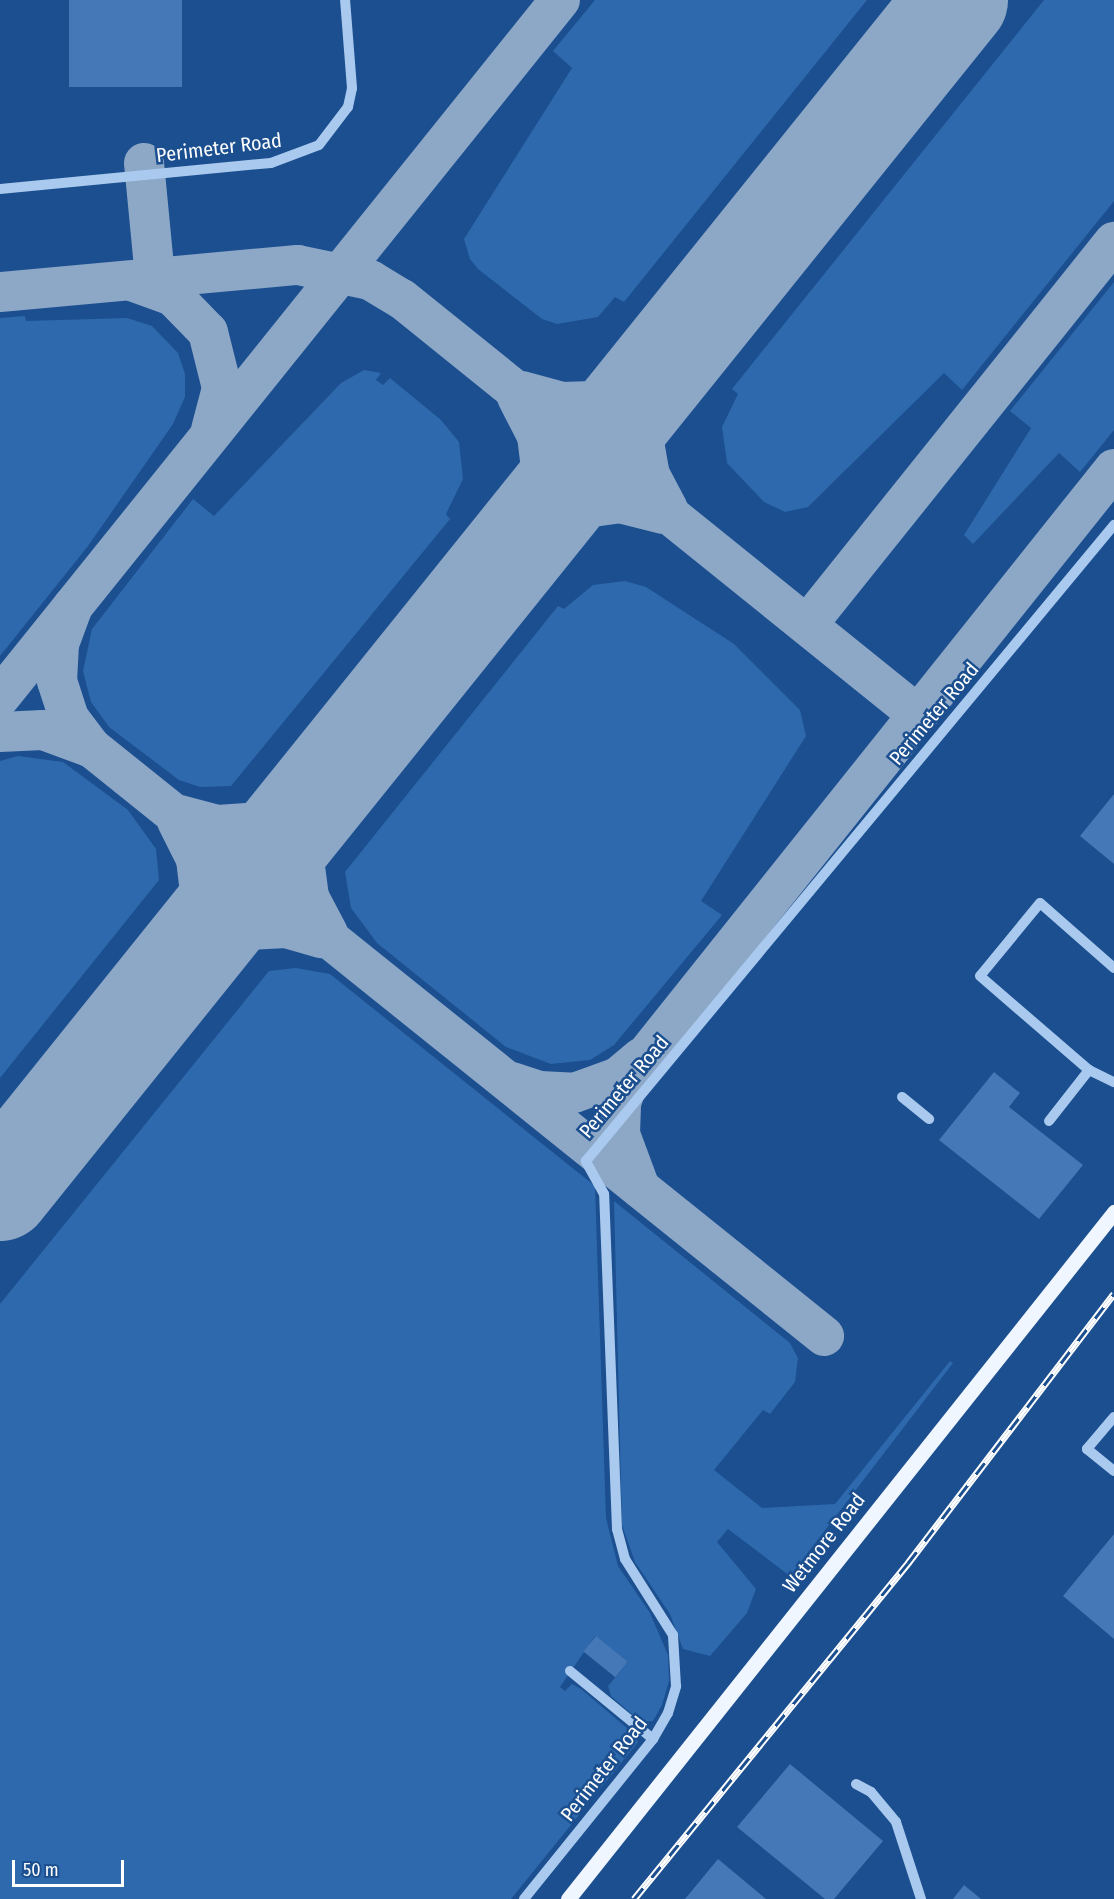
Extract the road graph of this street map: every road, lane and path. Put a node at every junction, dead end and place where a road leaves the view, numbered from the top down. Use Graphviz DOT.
graph roads {
  1 [pos="345,0"];
  2 [pos="0,189"];
  3 [pos="1114,525"];
  4 [pos="1114,968"];
  5 [pos="1089,1070"];
  6 [pos="1114,1082"];
  7 [pos="902,1097"];
  8 [pos="929,1119"];
  9 [pos="1049,1121"];
  10 [pos="1114,1212"];
  11 [pos="1114,1417"];
  12 [pos="1114,1471"];
  13 [pos="570,1671"];
  14 [pos="652,1739"];
  15 [pos="856,1784"];
  16 [pos="524,1899"];
  17 [pos="568,1899"];
  18 [pos="921,1899"];
  1 -- 2 [label="lane, Perimeter Road"];
  3 -- 14 [label="lane, Perimeter Road"];
  4 -- 5 [label="lane"];
  5 -- 6 [label="lane"];
  5 -- 9 [label="lane"];
  7 -- 8 [label="lane"];
  10 -- 17 [label="main road, Wetmore Road"];
  11 -- 12 [label="lane"];
  13 -- 14 [label="lane"];
  14 -- 16 [label="lane, Perimeter Road"];
  15 -- 18 [label="lane"];
}
